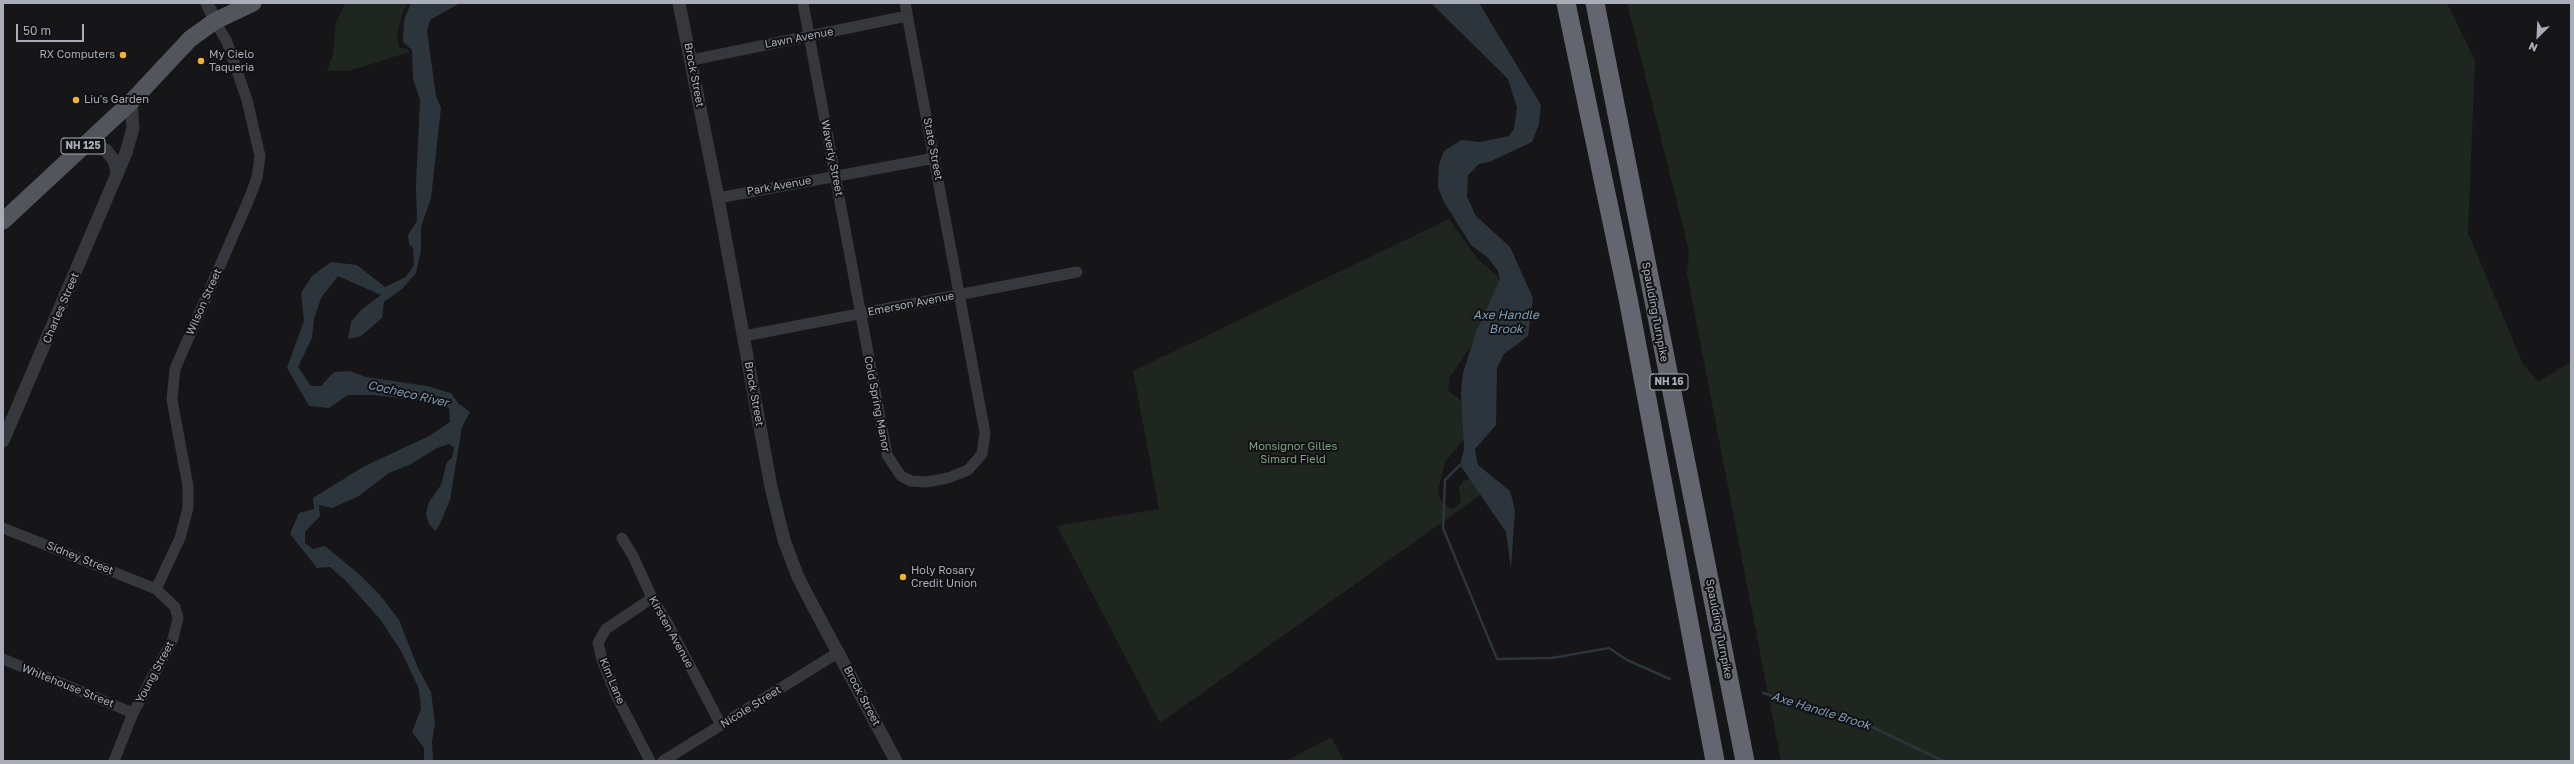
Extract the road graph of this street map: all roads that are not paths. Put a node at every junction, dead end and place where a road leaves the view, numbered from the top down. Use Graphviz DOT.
graph roads {
  1 [pos="207,3"];
  2 [pos="679,3"];
  3 [pos="803,3"];
  4 [pos="905,3"];
  5 [pos="1566,3"];
  6 [pos="1595,3"];
  7 [pos="241,4"];
  8 [pos="907,16"];
  9 [pos="215,21"];
  10 [pos="808,36"];
  11 [pos="692,60"];
  12 [pos="131,102"];
  13 [pos="83,146"];
  14 [pos="935,158"];
  15 [pos="117,175"];
  16 [pos="836,176"];
  17 [pos="718,198"];
  18 [pos="3,221"];
  19 [pos="1077,272"];
  20 [pos="959,294"];
  21 [pos="859,313"];
  22 [pos="744,336"];
  23 [pos="3,441"];
  24 [pos="3,528"];
  25 [pos="622,538"];
  26 [pos="156,589"];
  27 [pos="652,598"];
  28 [pos="838,652"];
  29 [pos="3,659"];
  30 [pos="133,713"];
  31 [pos="721,725"];
  32 [pos="114,761"];
  33 [pos="650,761"];
  34 [pos="662,761"];
  35 [pos="896,761"];
  36 [pos="1715,761"];
  37 [pos="1745,761"];
  1 -- 9 [label="street"];
  2 -- 11 [label="street, Brock Street"];
  3 -- 10 [label="street, Waverly Street"];
  4 -- 8 [label="street, State Street"];
  5 -- 36 [label="highway, NH 16"];
  6 -- 37 [label="highway, Spaulding Turnpike / NH 16"];
  7 -- 9 [label="main road, NH 125"];
  8 -- 10 [label="street, Lawn Avenue"];
  8 -- 14 [label="street, State Street"];
  9 -- 12 [label="main road, NH 125"];
  9 -- 26 [label="street, Wilson Street"];
  10 -- 11 [label="street, Lawn Avenue"];
  10 -- 16 [label="street, Waverly Street"];
  11 -- 17 [label="street, Brock Street"];
  12 -- 13 [label="main road, NH 125"];
  12 -- 15 [label="street, Charles Street"];
  13 -- 15 [label="street"];
  13 -- 18 [label="main road, NH 125"];
  14 -- 16 [label="street, Park Avenue"];
  14 -- 20 [label="street, State Street"];
  15 -- 23 [label="street, Charles Street"];
  16 -- 17 [label="street, Park Avenue"];
  16 -- 21 [label="street, Waverly Street"];
  17 -- 22 [label="street, Brock Street"];
  19 -- 20 [label="street, Emerson Avenue"];
  20 -- 21 [label="street, Emerson Avenue"];
  20 -- 21 [label="street, Cold Spring Manor"];
  21 -- 22 [label="street, Emerson Avenue"];
  22 -- 28 [label="street, Brock Street"];
  24 -- 26 [label="street, Sidney Street"];
  25 -- 27 [label="street, Kirsten Avenue"];
  26 -- 30 [label="street, Young Street"];
  27 -- 31 [label="street, Kirsten Avenue"];
  27 -- 33 [label="street, Kim Lane"];
  28 -- 31 [label="street, Nicole Street"];
  28 -- 35 [label="street, Brock Street"];
  29 -- 30 [label="street, Whitehouse Street"];
  30 -- 32 [label="street, Young Street"];
  31 -- 34 [label="street, Nicole Street"];
}
